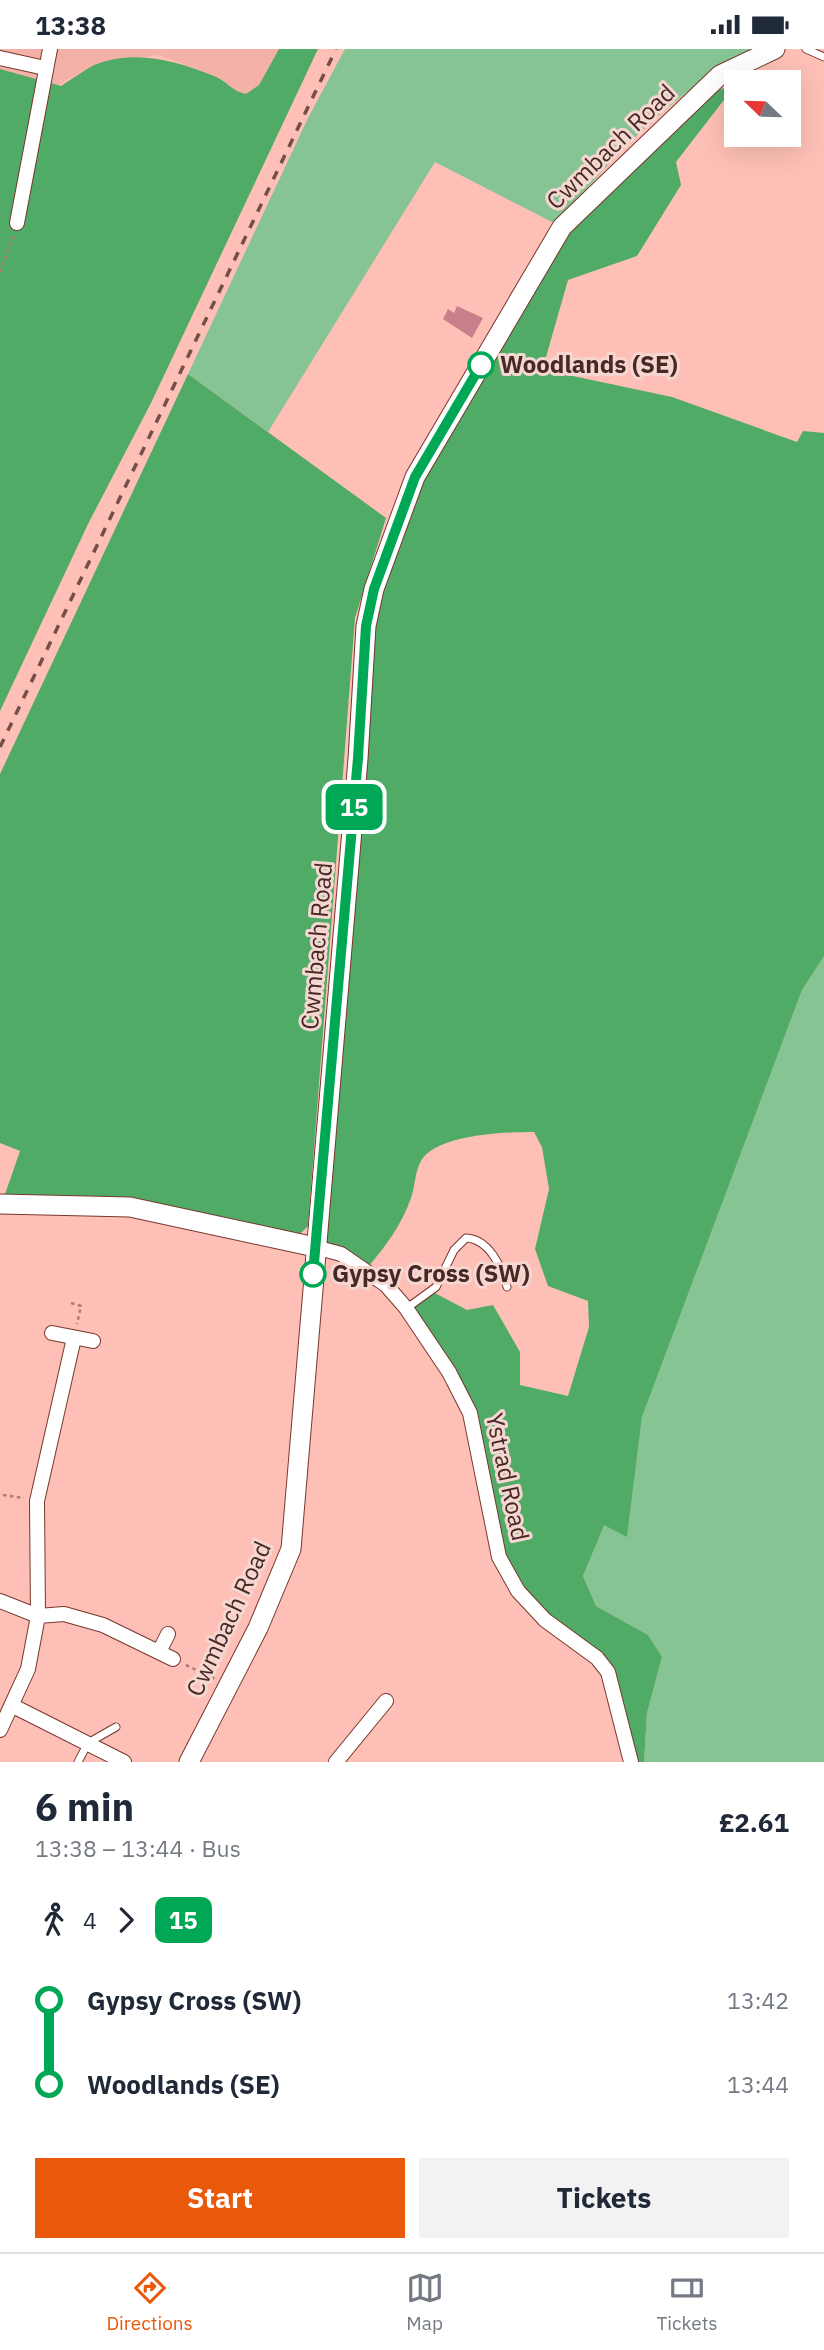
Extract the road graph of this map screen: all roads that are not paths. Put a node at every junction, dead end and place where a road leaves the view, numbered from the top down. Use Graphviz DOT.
graph roads {
  1 [pos="50,49"];
  2 [pos="775,49"];
  3 [pos="806,49"];
  4 [pos="824,57"];
  5 [pos="0,58"];
  6 [pos="46,68"];
  7 [pos="17,223"];
  8 [pos="0,1204"];
  9 [pos="315,1247"];
  10 [pos="507,1287"];
  11 [pos="406,1308"];
  12 [pos="52,1333"];
  13 [pos="74,1338"];
  14 [pos="93,1341"];
  15 [pos="0,1601"];
  16 [pos="38,1616"];
  17 [pos="168,1634"];
  18 [pos="159,1652"];
  19 [pos="173,1658"];
  20 [pos="386,1701"];
  21 [pos="13,1706"];
  22 [pos="116,1727"];
  23 [pos="0,1730"];
  24 [pos="88,1743"];
  25 [pos="78,1762"];
  26 [pos="124,1762"];
  27 [pos="189,1762"];
  28 [pos="336,1762"];
  29 [pos="631,1762"];
  1 -- 6 [label="street"];
  2 -- 9 [label="main road, Cwmbach Road"];
  3 -- 4 [label="lane"];
  5 -- 6 [label="street"];
  6 -- 7 [label="street"];
  8 -- 9 [label="main road, Ystrad Road"];
  9 -- 11 [label="street, Ystrad Road"];
  9 -- 27 [label="main road, Cwmbach Road"];
  10 -- 11 [label="lane"];
  11 -- 29 [label="street, Ystrad Road"];
  12 -- 13 [label="street"];
  13 -- 14 [label="street"];
  13 -- 16 [label="street"];
  15 -- 16 [label="street"];
  16 -- 18 [label="street"];
  16 -- 21 [label="street"];
  17 -- 18 [label="street"];
  18 -- 19 [label="street"];
  20 -- 28 [label="street"];
  21 -- 23 [label="street"];
  21 -- 24 [label="street"];
  22 -- 24 [label="lane"];
  24 -- 25 [label="lane"];
  24 -- 26 [label="street"];
}
